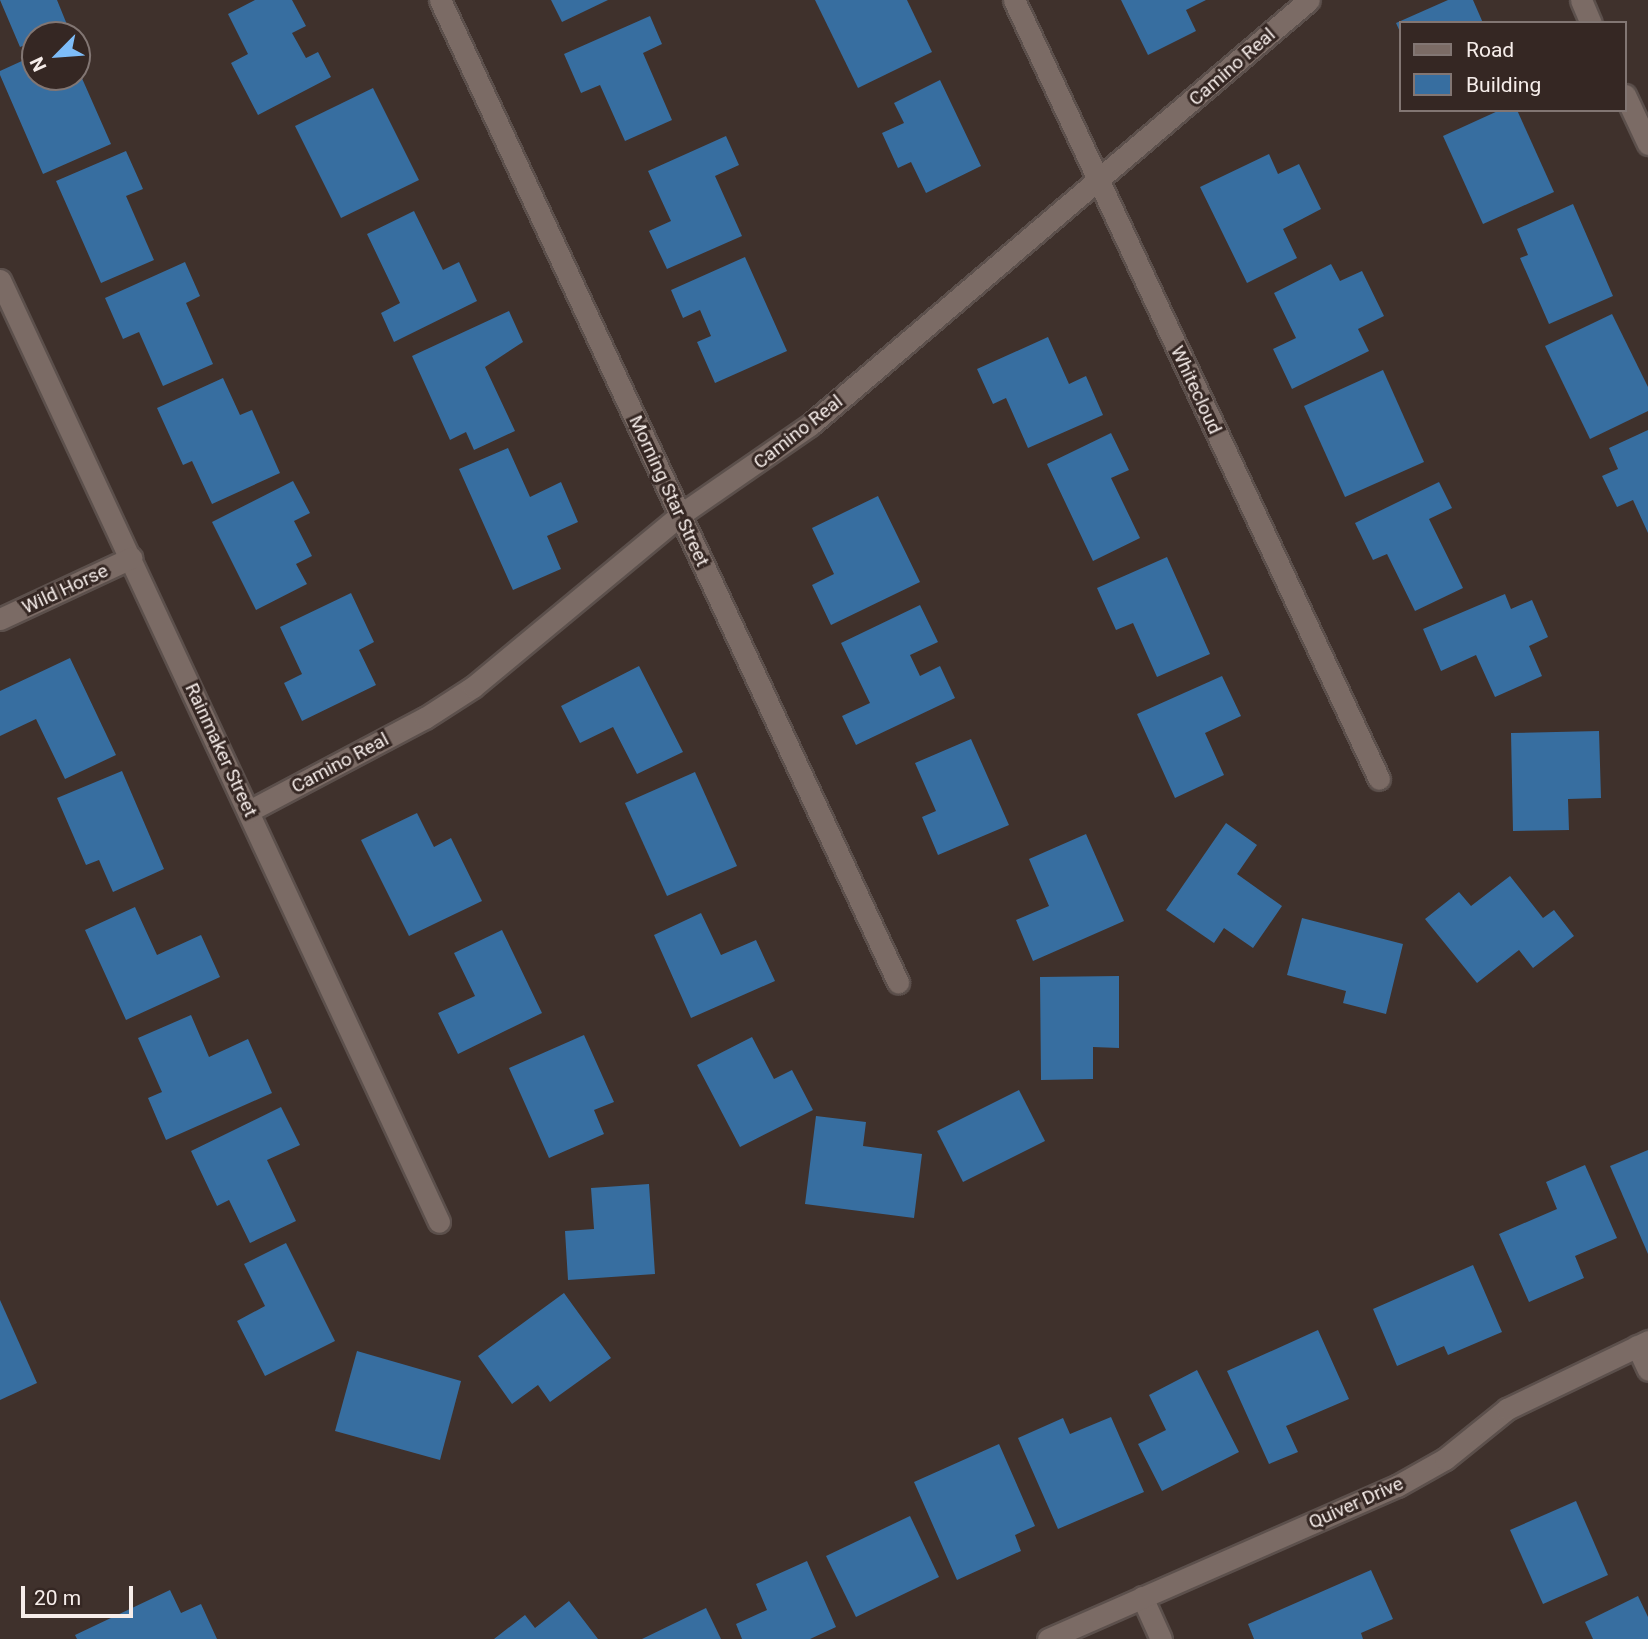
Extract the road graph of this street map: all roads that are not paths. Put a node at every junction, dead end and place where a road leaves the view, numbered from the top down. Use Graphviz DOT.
graph roads {
  1 [pos="440,0"];
  2 [pos="1014,0"];
  3 [pos="1309,0"];
  4 [pos="1581,0"];
  5 [pos="1590,21"];
  6 [pos="1627,99"];
  7 [pos="1648,144"];
  8 [pos="1099,182"];
  9 [pos="0,280"];
  10 [pos="680,515"];
  11 [pos="131,558"];
  12 [pos="0,619"];
  13 [pos="1379,779"];
  14 [pos="249,811"];
  15 [pos="898,982"];
  16 [pos="439,1222"];
  17 [pos="1642,1343"];
  18 [pos="1648,1370"];
  19 [pos="1142,1597"];
  20 [pos="1048,1639"];
  21 [pos="1161,1639"];
  1 -- 10 [label="street, Morning Star Street"];
  2 -- 8 [label="street, Whitecloud"];
  3 -- 8 [label="street, Camino Real"];
  4 -- 5 [label="street"];
  6 -- 7 [label="street"];
  8 -- 10 [label="street, Camino Real"];
  8 -- 13 [label="street, Whitecloud"];
  9 -- 11 [label="street, Rainmaker Street"];
  10 -- 14 [label="street, Camino Real"];
  10 -- 15 [label="street, Morning Star Street"];
  11 -- 12 [label="street, Wild Horse"];
  11 -- 14 [label="street, Rainmaker Street"];
  14 -- 16 [label="street, Rainmaker Street"];
  17 -- 18 [label="street"];
  17 -- 19 [label="street, Quiver Drive"];
  19 -- 20 [label="street, Quiver Drive"];
  19 -- 21 [label="street"];
}
